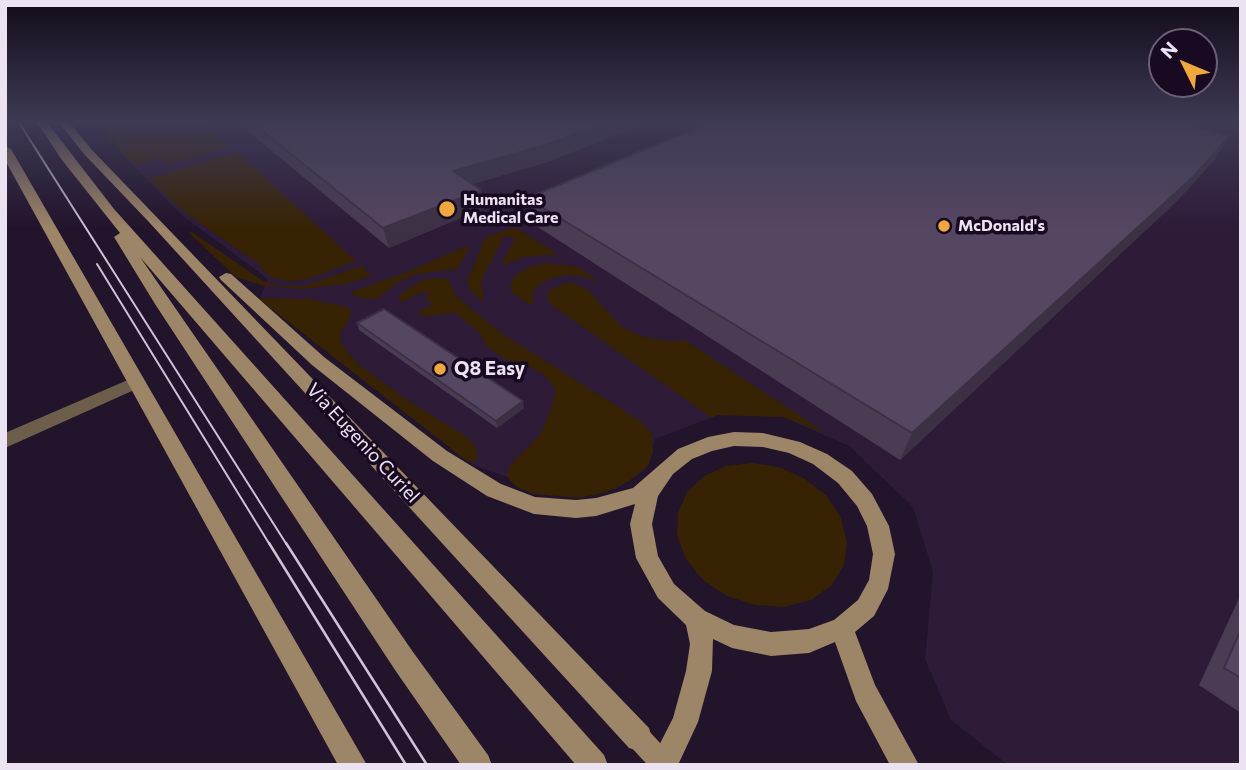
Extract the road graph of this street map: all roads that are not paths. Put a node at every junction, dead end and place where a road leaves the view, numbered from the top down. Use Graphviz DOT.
graph roads {
  1 [pos="9,157"];
  2 [pos="65,157"];
  3 [pos="93,157"];
  4 [pos="109,212"];
  5 [pos="226,277"];
  6 [pos="137,382"];
  7 [pos="5,441"];
  8 [pos="666,469"];
  9 [pos="697,619"];
  10 [pos="842,628"];
  11 [pos="353,765"];
  12 [pos="478,765"];
  13 [pos="594,765"];
  14 [pos="663,765"];
  15 [pos="905,765"];
  1 -- 6 [label="main road"];
  2 -- 4 [label="main road, Via Eugenio Curiel"];
  3 -- 14 [label="main road, Via Eugenio Curiel, bridge"];
  4 -- 12 [label="main road"];
  4 -- 13 [label="main road, Via Eugenio Curiel"];
  5 -- 8 [label="main road"];
  6 -- 7 [label="street"];
  6 -- 11 [label="main road"];
  8 -- 9 [label="main road"];
  8 -- 10 [label="main road"];
  9 -- 10 [label="main road"];
  9 -- 14 [label="main road"];
  10 -- 15 [label="main road"];
}
